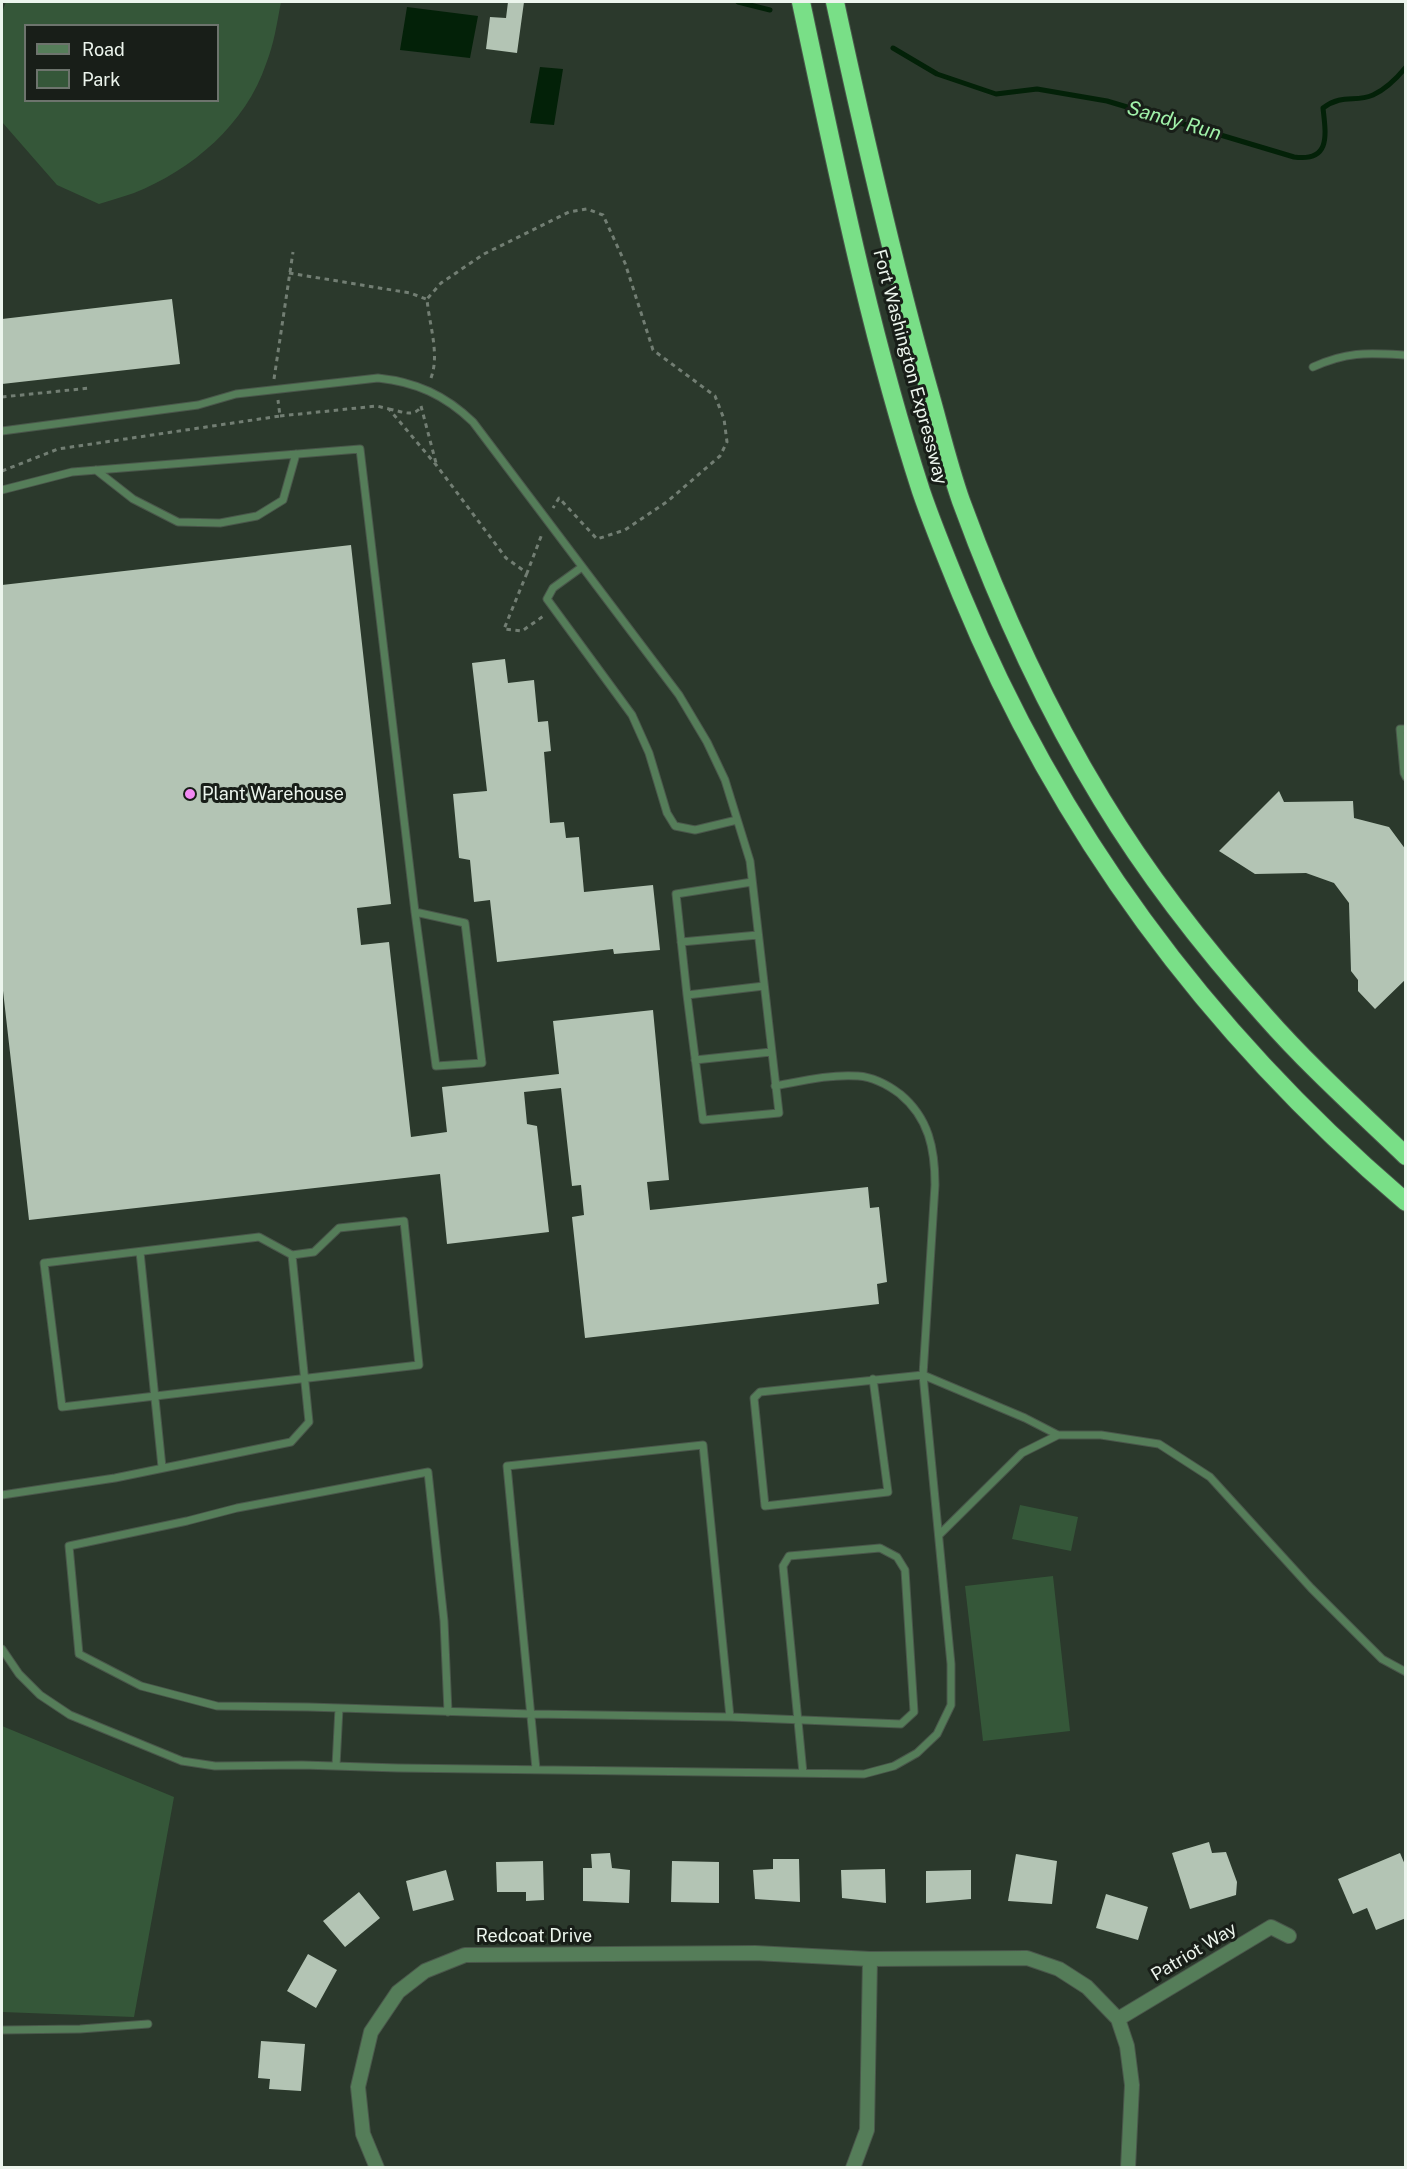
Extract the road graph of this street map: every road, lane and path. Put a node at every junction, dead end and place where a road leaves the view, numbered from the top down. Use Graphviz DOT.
graph roads {
  1 [pos="801,2"];
  2 [pos="835,2"];
  3 [pos="293,252"];
  4 [pos="427,299"];
  5 [pos="1406,354"];
  6 [pos="1313,367"];
  7 [pos="430,380"];
  8 [pos="90,388"];
  9 [pos="2,397"];
  10 [pos="424,399"];
  11 [pos="422,406"];
  12 [pos="389,409"];
  13 [pos="280,416"];
  14 [pos="2,430"];
  15 [pos="296,454"];
  16 [pos="437,466"];
  17 [pos="96,470"];
  18 [pos="2,490"];
  19 [pos="547,520"];
  20 [pos="582,567"];
  21 [pos="527,573"];
  22 [pos="554,609"];
  23 [pos="1406,729"];
  24 [pos="1406,777"];
  25 [pos="737,820"];
  26 [pos="752,882"];
  27 [pos="415,912"];
  28 [pos="758,935"];
  29 [pos="681,942"];
  30 [pos="764,986"];
  31 [pos="687,995"];
  32 [pos="771,1052"];
  33 [pos="696,1060"];
  34 [pos="775,1086"];
  35 [pos="1406,1156"];
  36 [pos="1406,1202"];
  37 [pos="140,1252"];
  38 [pos="292,1255"];
  39 [pos="923,1375"];
  40 [pos="304,1378"];
  41 [pos="873,1379"];
  42 [pos="155,1395"];
  43 [pos="1058,1435"];
  44 [pos="162,1467"];
  45 [pos="2,1496"];
  46 [pos="939,1535"];
  47 [pos="2,1649"];
  48 [pos="1406,1672"];
  49 [pos="339,1708"];
  50 [pos="448,1712"];
  51 [pos="532,1714"];
  52 [pos="730,1717"];
  53 [pos="799,1720"];
  54 [pos="336,1766"];
  55 [pos="537,1770"];
  56 [pos="803,1773"];
  57 [pos="1289,1936"];
  58 [pos="870,1959"];
  59 [pos="1118,2019"];
  60 [pos="148,2024"];
  61 [pos="2,2030"];
  62 [pos="377,2168"];
  63 [pos="853,2168"];
  64 [pos="1128,2168"];
  1 -- 36 [label="highway, Fort Washington Expressway"];
  2 -- 35 [label="highway, Fort Washington Expressway"];
  3 -- 4 [label="path"];
  4 -- 7 [label="path"];
  4 -- 19 [label="path"];
  5 -- 6 [label="lane"];
  8 -- 9 [label="path"];
  10 -- 11 [label="path"];
  11 -- 12 [label="path"];
  11 -- 16 [label="path"];
  12 -- 13 [label="path"];
  12 -- 16 [label="path"];
  14 -- 19 [label="lane"];
  15 -- 17 [label="lane"];
  15 -- 17 [label="lane"];
  15 -- 27 [label="lane"];
  16 -- 21 [label="path"];
  17 -- 18 [label="lane"];
  19 -- 20 [label="lane"];
  19 -- 21 [label="path"];
  20 -- 22 [label="lane"];
  20 -- 25 [label="lane"];
  21 -- 22 [label="path"];
  22 -- 25 [label="lane"];
  23 -- 24 [label="lane"];
  25 -- 26 [label="lane"];
  26 -- 28 [label="lane"];
  26 -- 29 [label="lane"];
  27 -- 27 [label="lane"];
  28 -- 29 [label="lane"];
  28 -- 30 [label="lane"];
  29 -- 31 [label="lane"];
  30 -- 31 [label="lane"];
  30 -- 32 [label="lane"];
  31 -- 33 [label="lane"];
  32 -- 33 [label="lane"];
  32 -- 34 [label="lane"];
  33 -- 34 [label="lane"];
  34 -- 39 [label="lane"];
  37 -- 38 [label="lane"];
  37 -- 42 [label="lane"];
  37 -- 42 [label="lane"];
  38 -- 40 [label="lane"];
  38 -- 40 [label="lane"];
  39 -- 41 [label="lane"];
  39 -- 43 [label="lane"];
  39 -- 46 [label="lane"];
  40 -- 42 [label="lane"];
  40 -- 44 [label="lane"];
  41 -- 41 [label="lane"];
  42 -- 44 [label="lane"];
  43 -- 46 [label="lane"];
  43 -- 48 [label="lane"];
  44 -- 45 [label="lane"];
  46 -- 56 [label="lane"];
  47 -- 54 [label="lane"];
  49 -- 50 [label="lane"];
  49 -- 50 [label="lane"];
  49 -- 54 [label="lane"];
  50 -- 51 [label="lane"];
  51 -- 52 [label="lane"];
  51 -- 52 [label="lane"];
  51 -- 55 [label="lane"];
  52 -- 53 [label="lane"];
  53 -- 53 [label="lane"];
  53 -- 56 [label="lane"];
  54 -- 55 [label="lane"];
  55 -- 56 [label="lane"];
  57 -- 59 [label="street, Patriot Way"];
  58 -- 59 [label="street, Redcoat Drive"];
  58 -- 62 [label="street, Redcoat Drive"];
  58 -- 63 [label="street"];
  59 -- 64 [label="street, Redcoat Drive"];
  60 -- 61 [label="lane"];
}
